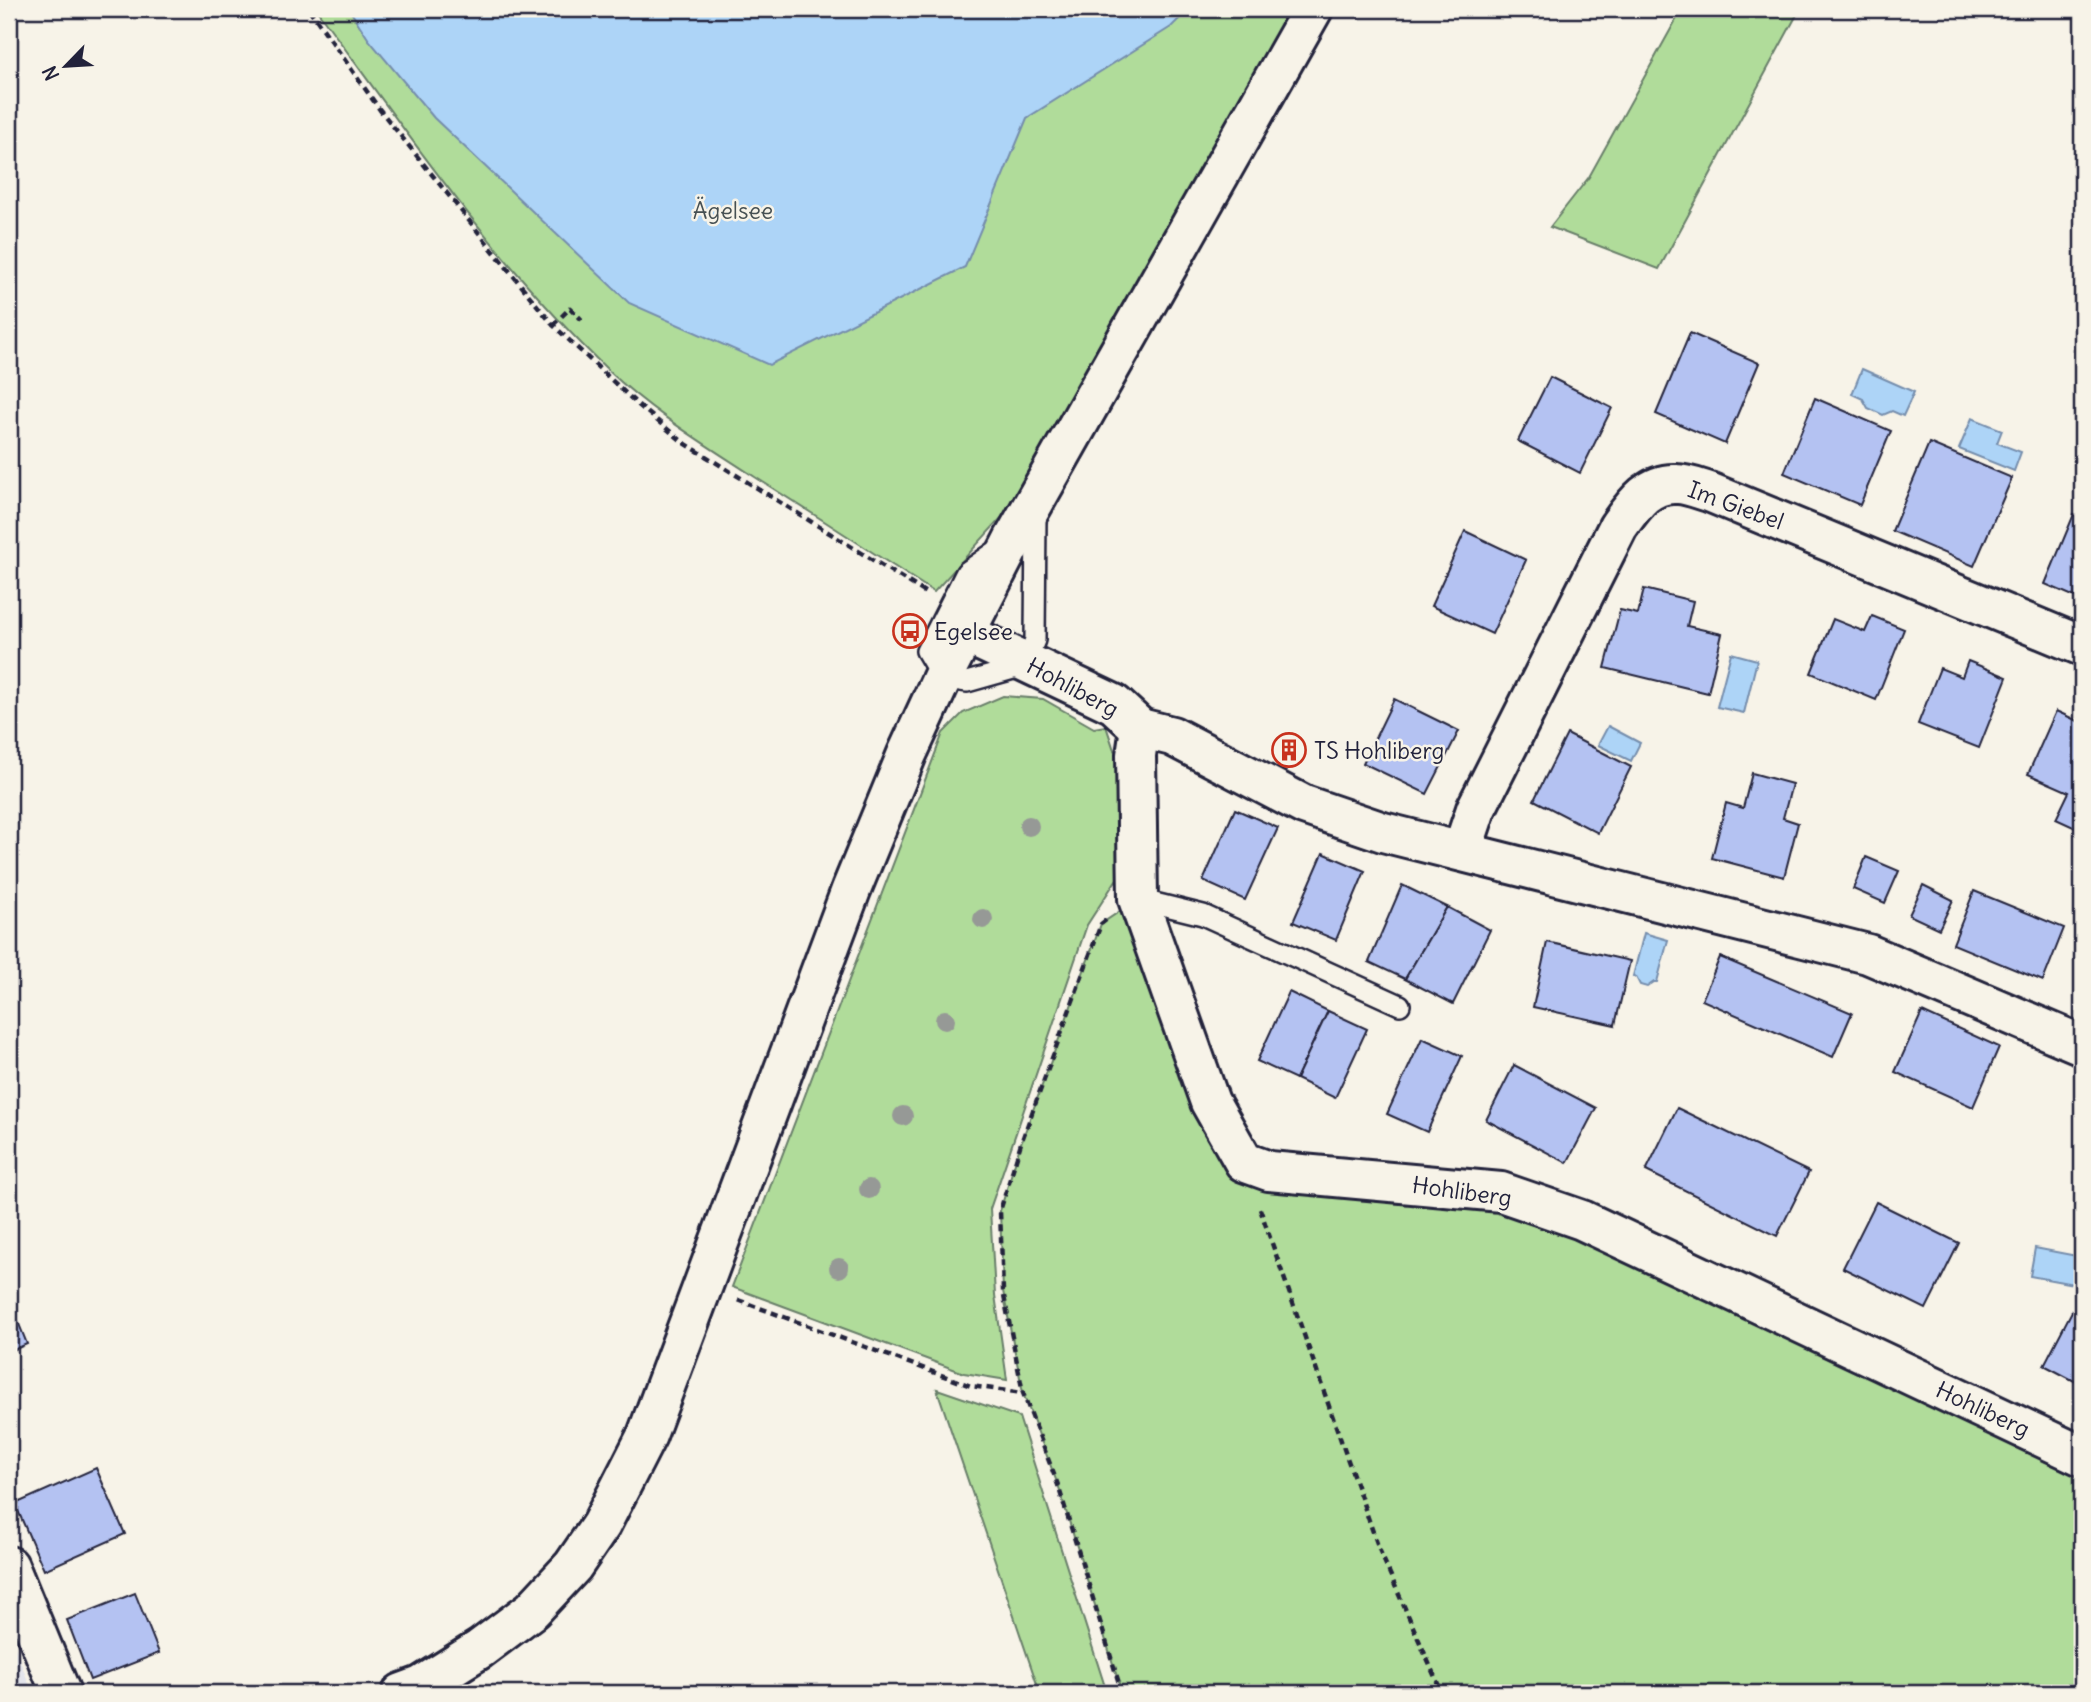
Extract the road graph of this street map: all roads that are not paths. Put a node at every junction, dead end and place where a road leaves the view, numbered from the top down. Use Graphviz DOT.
graph roads {
  1 [pos="1312,9"];
  2 [pos="1036,499"];
  3 [pos="955,624"];
  4 [pos="2082,646"];
  5 [pos="1027,662"];
  6 [pos="942,678"];
  7 [pos="1140,728"];
  8 [pos="1462,851"];
  9 [pos="1138,899"];
  10 [pos="1400,1005"];
  11 [pos="2082,1045"];
  12 [pos="2082,1456"];
  13 [pos="9,1566"];
  14 [pos="61,1693"];
  15 [pos="402,1693"];
  1 -- 2 [label="street"];
  2 -- 3 [label="street"];
  2 -- 5 [label="lane"];
  3 -- 5 [label="street, Hohliberg"];
  3 -- 6 [label="street"];
  4 -- 8 [label="street, Im Giebel"];
  5 -- 6 [label="lane"];
  5 -- 7 [label="street, Hohliberg"];
  6 -- 15 [label="street"];
  7 -- 8 [label="street, Hohliberg"];
  7 -- 9 [label="street, Hohliberg"];
  8 -- 11 [label="street, Hohliberg"];
  9 -- 10 [label="lane"];
  9 -- 12 [label="street, Hohliberg"];
  13 -- 14 [label="street"];
}
